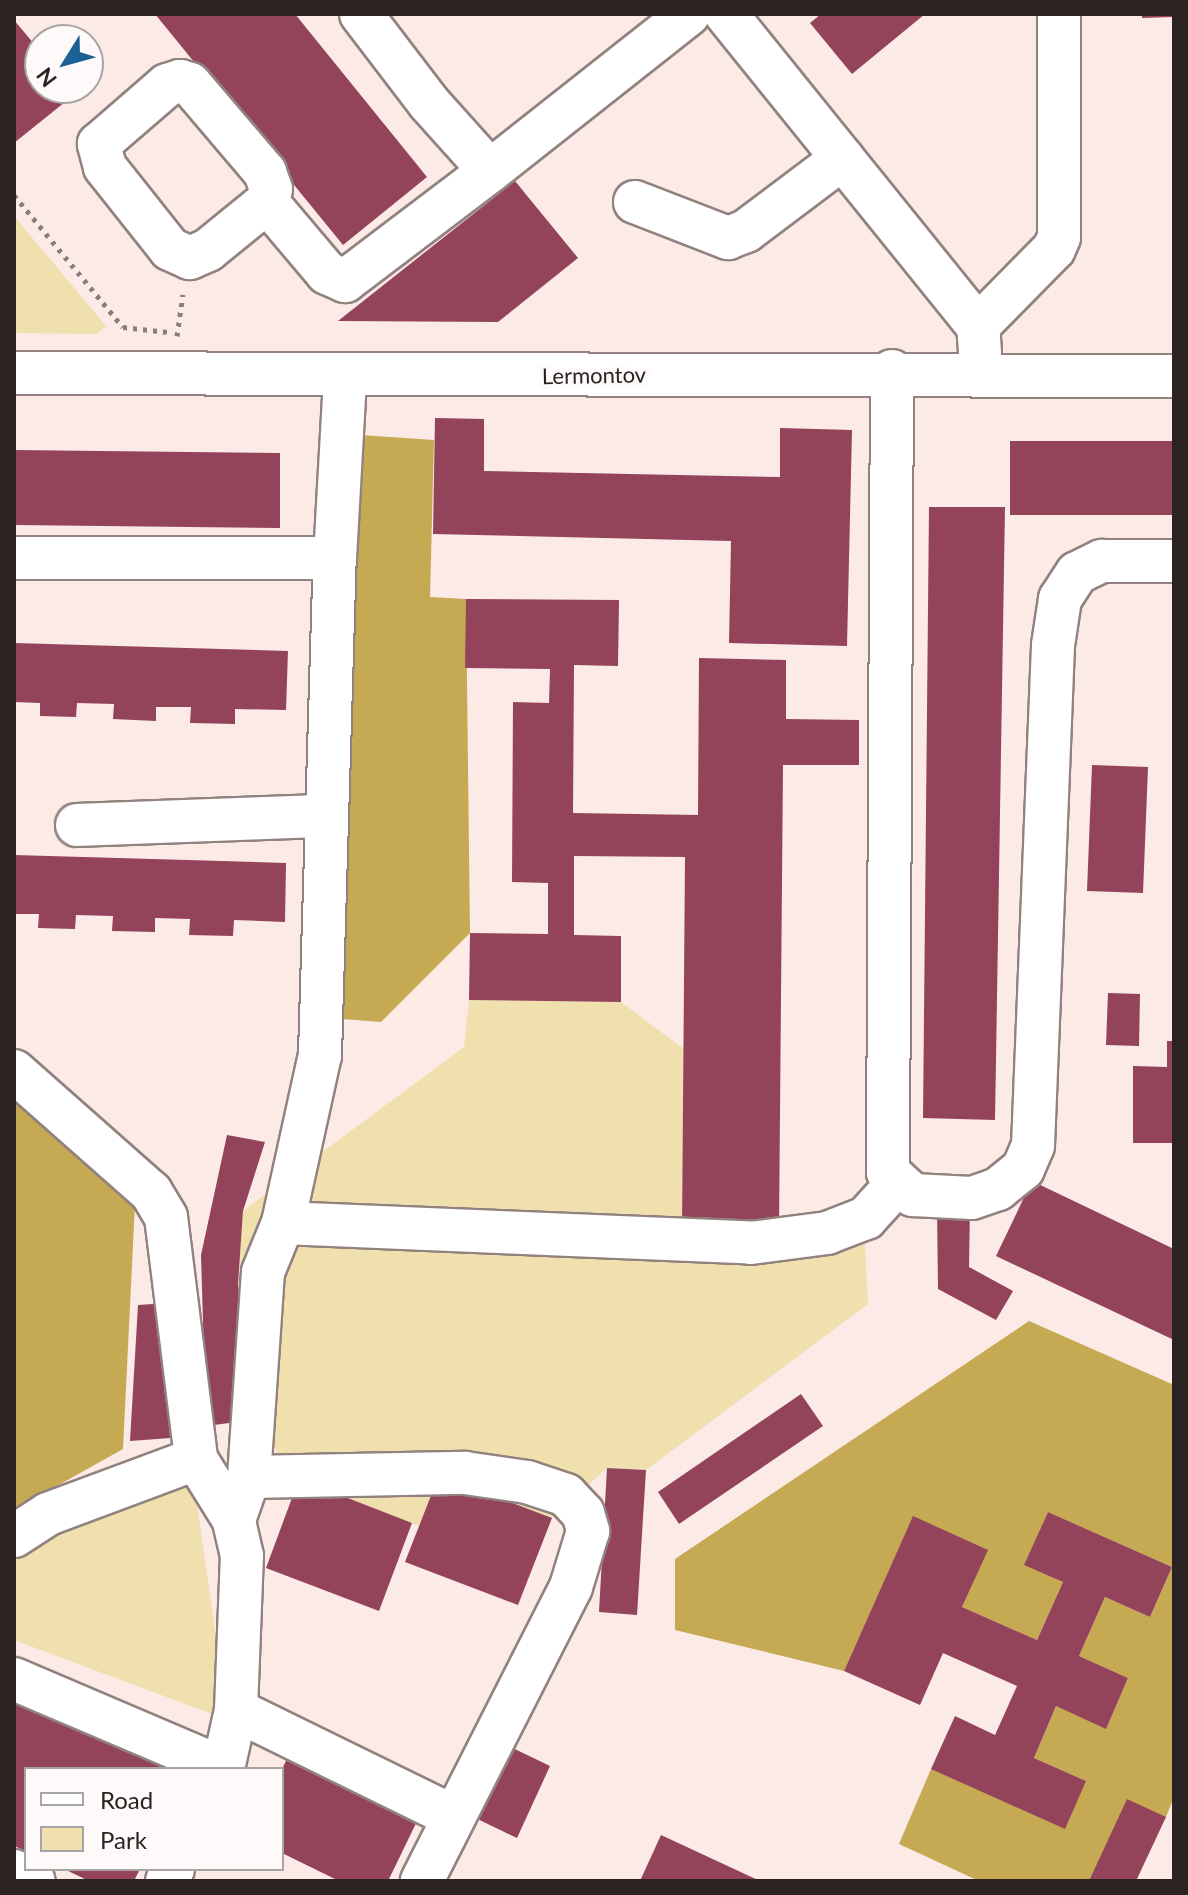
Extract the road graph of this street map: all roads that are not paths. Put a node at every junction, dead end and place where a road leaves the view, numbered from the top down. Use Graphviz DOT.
graph roads {
  1 [pos="361,14"];
  2 [pos="689,14"];
  3 [pos="726,14"];
  4 [pos="1059,14"];
  5 [pos="843,158"];
  6 [pos="490,171"];
  7 [pos="267,202"];
  8 [pos="635,202"];
  9 [pos="978,326"];
  10 [pos="892,371"];
  11 [pos="14,373"];
  12 [pos="981,374"];
  13 [pos="1174,376"];
  14 [pos="345,378"];
  15 [pos="14,558"];
  16 [pos="335,558"];
  17 [pos="1174,561"];
  18 [pos="326,816"];
  19 [pos="77,825"];
  20 [pos="14,1071"];
  21 [pos="897,1184"];
  22 [pos="283,1223"];
  23 [pos="196,1459"];
  24 [pos="249,1477"];
  25 [pos="234,1520"];
  26 [pos="14,1536"];
  27 [pos="14,1679"];
  28 [pos="236,1710"];
  29 [pos="221,1767"];
  30 [pos="223,1767"];
  31 [pos="452,1816"];
  32 [pos="14,1871"];
  33 [pos="34,1881"];
  34 [pos="422,1881"];
  1 -- 6 [label="street"];
  2 -- 6 [label="street"];
  3 -- 5 [label="street"];
  4 -- 9 [label="street"];
  5 -- 8 [label="street"];
  5 -- 9 [label="street"];
  6 -- 7 [label="street"];
  7 -- 7 [label="street"];
  9 -- 12 [label="street"];
  10 -- 12 [label="street, Lermontov"];
  10 -- 14 [label="street, Lermontov"];
  10 -- 21 [label="street"];
  11 -- 14 [label="street, Lermontov"];
  12 -- 13 [label="street, Lermontov"];
  14 -- 16 [label="street"];
  15 -- 16 [label="street"];
  16 -- 18 [label="street"];
  17 -- 21 [label="street"];
  18 -- 19 [label="street"];
  18 -- 22 [label="street"];
  20 -- 23 [label="street"];
  21 -- 22 [label="street"];
  22 -- 24 [label="street"];
  23 -- 25 [label="street"];
  23 -- 26 [label="street"];
  24 -- 25 [label="street"];
  24 -- 31 [label="street"];
  25 -- 28 [label="street"];
  27 -- 29 [label="street"];
  28 -- 30 [label="street"];
  28 -- 31 [label="street"];
  31 -- 34 [label="street"];
  32 -- 33 [label="street"];
}
